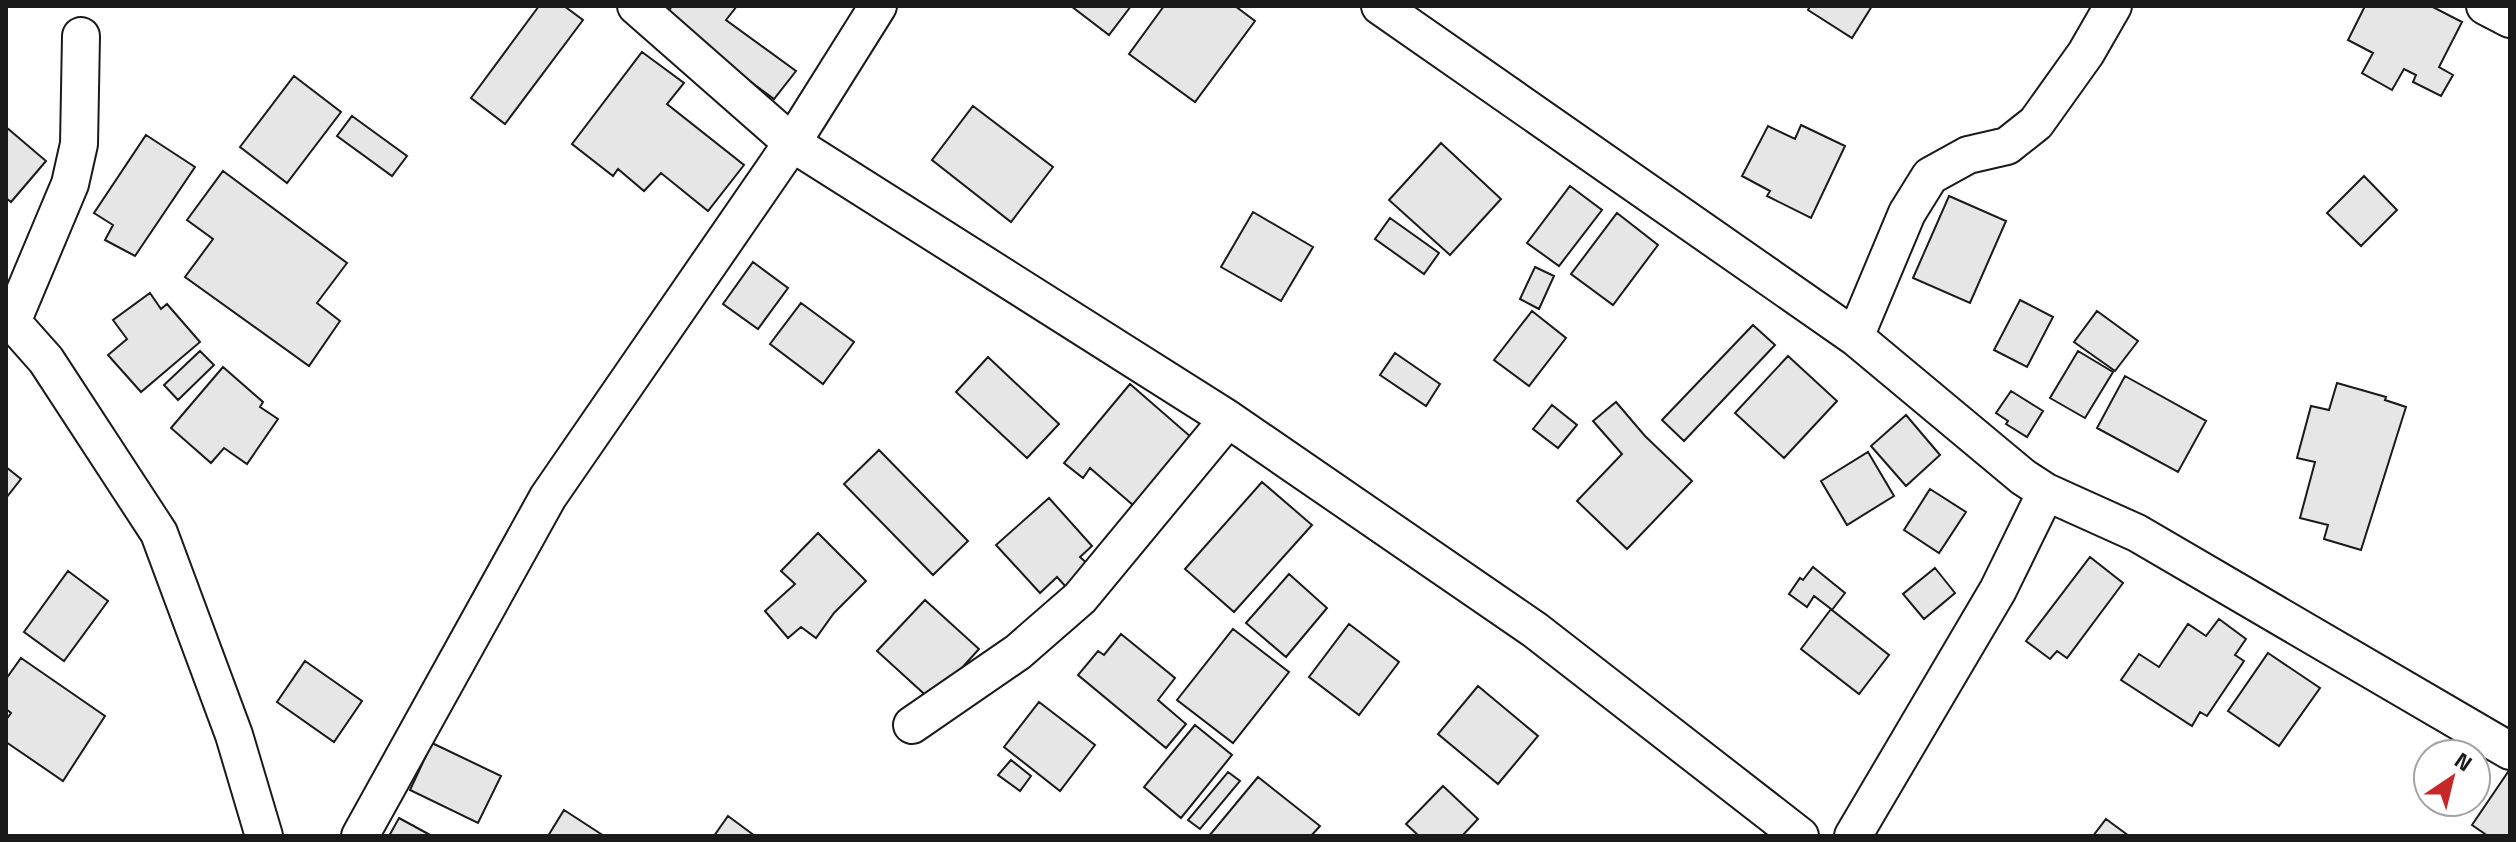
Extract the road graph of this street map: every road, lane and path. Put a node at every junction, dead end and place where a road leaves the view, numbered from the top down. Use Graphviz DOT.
graph roads {
  1 [pos="636,6"];
  2 [pos="878,6"];
  3 [pos="1380,6"];
  4 [pos="2113,6"];
  5 [pos="2485,6"];
  6 [pos="2510,19"];
  7 [pos="81,36"];
  8 [pos="792,143"];
  9 [pos="9,319"];
  10 [pos="1855,337"];
  11 [pos="1228,419"];
  12 [pos="2046,492"];
  13 [pos="912,725"];
  14 [pos="2510,751"];
  15 [pos="264,836"];
  16 [pos="360,836"];
  17 [pos="1800,836"];
  18 [pos="1853,836"];
  1 -- 8 [label="street"];
  2 -- 8 [label="street"];
  3 -- 10 [label="street"];
  4 -- 10 [label="street"];
  5 -- 6 [label="street"];
  7 -- 9 [label="street"];
  8 -- 11 [label="street"];
  8 -- 16 [label="street"];
  9 -- 15 [label="street"];
  10 -- 12 [label="street"];
  11 -- 13 [label="street"];
  11 -- 17 [label="street"];
  12 -- 14 [label="street"];
  12 -- 18 [label="street"];
}
